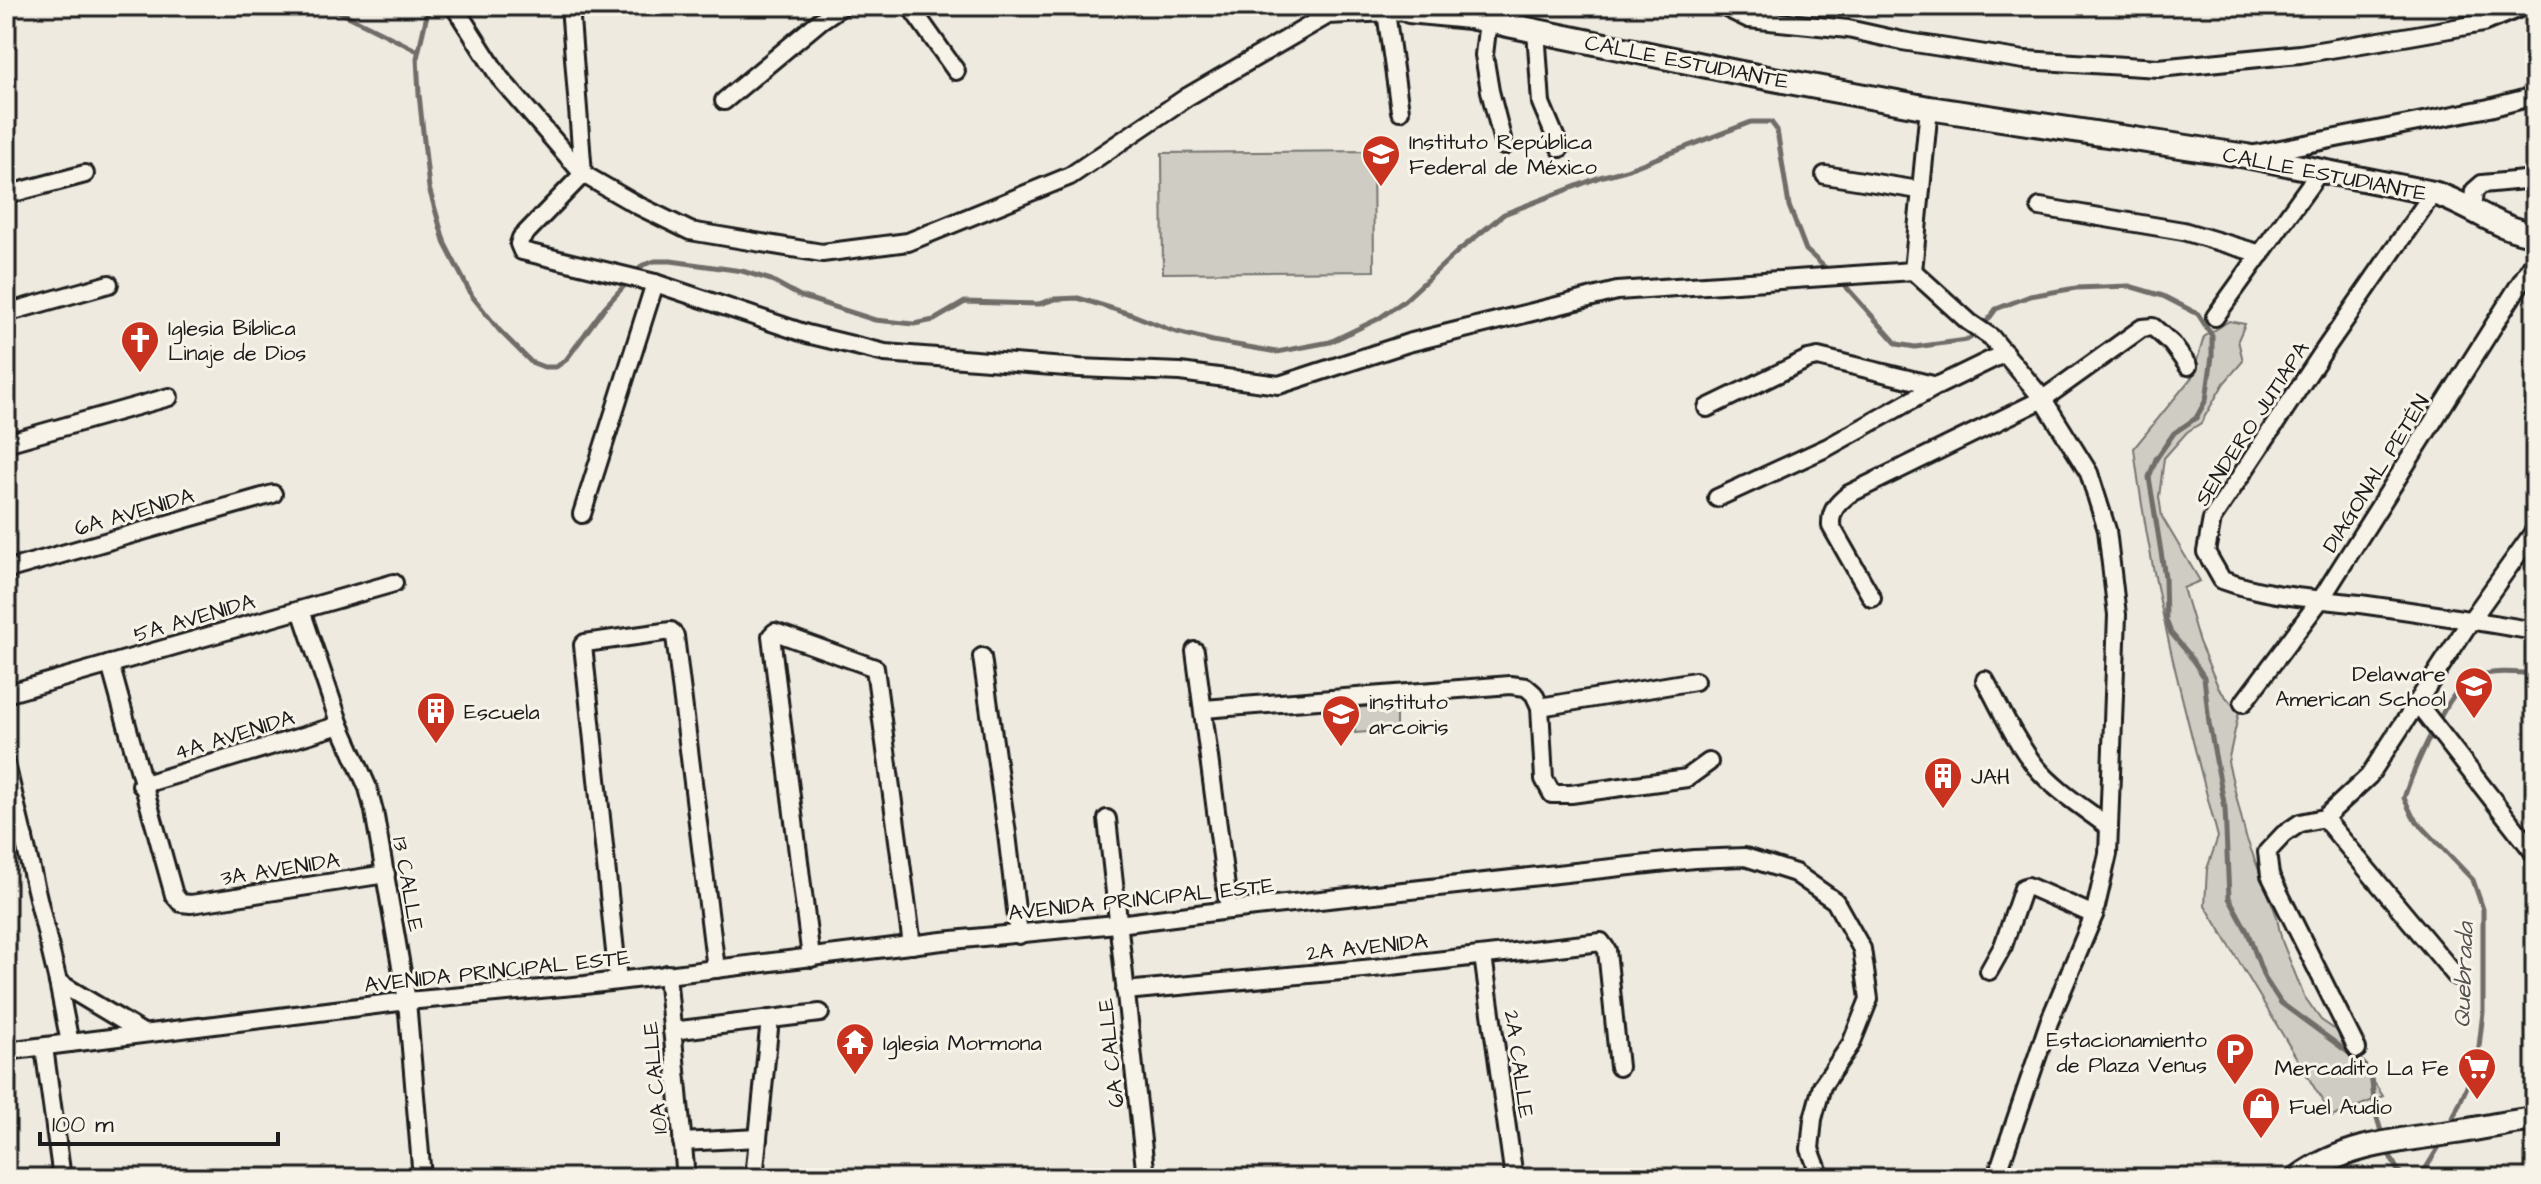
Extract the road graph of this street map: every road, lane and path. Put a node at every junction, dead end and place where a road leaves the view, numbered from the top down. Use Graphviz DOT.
graph roads {
  1 [pos="454,6"];
  2 [pos="570,6"];
  3 [pos="808,6"];
  4 [pos="842,6"];
  5 [pos="910,6"];
  6 [pos="1722,6"];
  7 [pos="2525,6"];
  8 [pos="1401,10"];
  9 [pos="1512,16"];
  10 [pos="820,21"];
  11 [pos="1488,21"];
  12 [pos="1536,30"];
  13 [pos="956,71"];
  14 [pos="2535,96"];
  15 [pos="724,101"];
  16 [pos="1929,108"];
  17 [pos="1400,111"];
  18 [pos="1504,146"];
  19 [pos="1560,148"];
  20 [pos="2246,156"];
  21 [pos="2320,171"];
  22 [pos="85,174"];
  23 [pos="583,174"];
  24 [pos="1825,175"];
  25 [pos="2535,179"];
  26 [pos="1919,190"];
  27 [pos="2433,193"];
  28 [pos="6,195"];
  29 [pos="2040,207"];
  30 [pos="2472,209"];
  31 [pos="2535,234"];
  32 [pos="2261,254"];
  33 [pos="2535,260"];
  34 [pos="1913,271"];
  35 [pos="655,283"];
  36 [pos="109,284"];
  37 [pos="6,313"];
  38 [pos="2215,317"];
  39 [pos="2005,353"];
  40 [pos="2188,366"];
  41 [pos="1937,386"];
  42 [pos="169,397"];
  43 [pos="2043,399"];
  44 [pos="1707,408"];
  45 [pos="6,443"];
  46 [pos="273,494"];
  47 [pos="1717,498"];
  48 [pos="582,514"];
  49 [pos="2535,530"];
  50 [pos="6,570"];
  51 [pos="394,583"];
  52 [pos="1872,598"];
  53 [pos="2321,599"];
  54 [pos="301,610"];
  55 [pos="2471,620"];
  56 [pos="2535,631"];
  57 [pos="1195,651"];
  58 [pos="982,657"];
  59 [pos="110,664"];
  60 [pos="1985,680"];
  61 [pos="1695,681"];
  62 [pos="6,694"];
  63 [pos="2243,703"];
  64 [pos="2418,704"];
  65 [pos="1540,707"];
  66 [pos="1204,709"];
  67 [pos="340,725"];
  68 [pos="1709,762"];
  69 [pos="6,764"];
  70 [pos="141,785"];
  71 [pos="2324,818"];
  72 [pos="1107,819"];
  73 [pos="2109,827"];
  74 [pos="24,838"];
  75 [pos="6,839"];
  76 [pos="2535,854"];
  77 [pos="386,874"];
  78 [pos="1229,910"];
  79 [pos="2094,915"];
  80 [pos="1118,924"];
  81 [pos="1019,935"];
  82 [pos="912,945"];
  83 [pos="1483,956"];
  84 [pos="811,958"];
  85 [pos="716,969"];
  86 [pos="1989,971"];
  87 [pos="667,974"];
  88 [pos="2456,976"];
  89 [pos="618,980"];
  90 [pos="58,982"];
  91 [pos="1125,991"];
  92 [pos="407,1001"];
  93 [pos="820,1013"];
  94 [pos="770,1019"];
  95 [pos="672,1031"];
  96 [pos="143,1033"];
  97 [pos="70,1043"];
  98 [pos="44,1047"];
  99 [pos="2357,1049"];
  100 [pos="6,1051"];
  101 [pos="1619,1067"];
  102 [pos="2535,1119"];
  103 [pos="758,1138"];
  104 [pos="682,1142"];
  105 [pos="2357,1143"];
  106 [pos="62,1178"];
  107 [pos="422,1178"];
  108 [pos="686,1178"];
  109 [pos="754,1178"];
  110 [pos="1146,1178"];
  111 [pos="1514,1178"];
  112 [pos="1821,1178"];
  113 [pos="1996,1178"];
  114 [pos="2282,1178"];
  115 [pos="2298,1178"];
  1 -- 23 [label="street, CALLE ESTUDIANTE"];
  2 -- 23 [label="street"];
  3 -- 10 [label="street"];
  4 -- 10 [label="street"];
  5 -- 13 [label="street"];
  6 -- 7 [label="street"];
  8 -- 11 [label="street, CALLE ESTUDIANTE"];
  8 -- 17 [label="street"];
  8 -- 23 [label="street, CALLE ESTUDIANTE"];
  9 -- 11 [label="street, CALLE ESTUDIANTE"];
  9 -- 12 [label="street, CALLE ESTUDIANTE"];
  10 -- 15 [label="street"];
  11 -- 18 [label="street"];
  12 -- 16 [label="street, CALLE ESTUDIANTE"];
  12 -- 19 [label="street"];
  14 -- 20 [label="street"];
  16 -- 20 [label="street, CALLE ESTUDIANTE"];
  16 -- 26 [label="street"];
  20 -- 21 [label="street, CALLE ESTUDIANTE"];
  21 -- 27 [label="street, CALLE ESTUDIANTE"];
  21 -- 32 [label="street"];
  22 -- 28 [label="street"];
  23 -- 35 [label="street"];
  24 -- 26 [label="street"];
  25 -- 30 [label="street"];
  26 -- 34 [label="street"];
  27 -- 30 [label="street, CALLE ESTUDIANTE"];
  27 -- 53 [label="street, SENDERO JUTIAPA"];
  29 -- 32 [label="street"];
  30 -- 31 [label="street, CALLE ESTUDIANTE"];
  32 -- 38 [label="street"];
  33 -- 53 [label="street, DIAGONAL PETÉN"];
  34 -- 35 [label="street"];
  34 -- 39 [label="street"];
  35 -- 48 [label="street"];
  36 -- 37 [label="street"];
  39 -- 41 [label="street"];
  39 -- 43 [label="street"];
  40 -- 43 [label="street"];
  41 -- 44 [label="street"];
  41 -- 47 [label="street"];
  42 -- 45 [label="street"];
  43 -- 52 [label="street"];
  43 -- 73 [label="street"];
  46 -- 50 [label="street, 6A AVENIDA"];
  49 -- 55 [label="street"];
  51 -- 54 [label="street, 5A AVENIDA"];
  53 -- 55 [label="street, SENDERO JUTIAPA"];
  53 -- 63 [label="street, DIAGONAL PETÉN"];
  54 -- 59 [label="street, 5A AVENIDA"];
  54 -- 67 [label="street, 13 CALLE"];
  55 -- 56 [label="street, SENDERO JUTIAPA"];
  55 -- 64 [label="street"];
  57 -- 66 [label="street"];
  58 -- 81 [label="street"];
  59 -- 62 [label="street, 5A AVENIDA"];
  59 -- 70 [label="street"];
  60 -- 73 [label="street"];
  61 -- 65 [label="street"];
  64 -- 71 [label="street"];
  64 -- 76 [label="street"];
  65 -- 66 [label="street"];
  65 -- 68 [label="street"];
  66 -- 78 [label="street"];
  67 -- 70 [label="street, 4A AVENIDA"];
  67 -- 77 [label="street, 13 CALLE"];
  69 -- 74 [label="street"];
  70 -- 77 [label="street, 3A AVENIDA"];
  71 -- 88 [label="street"];
  71 -- 99 [label="street"];
  72 -- 80 [label="street, 6A CALLE"];
  73 -- 79 [label="street"];
  74 -- 75 [label="street"];
  74 -- 90 [label="street"];
  77 -- 92 [label="street, 13 CALLE"];
  78 -- 80 [label="street, AVENIDA PRINCIPAL ESTE"];
  78 -- 112 [label="street, AVENIDA PRINCIPAL ESTE"];
  79 -- 86 [label="street"];
  79 -- 113 [label="street"];
  80 -- 81 [label="street, AVENIDA PRINCIPAL ESTE"];
  80 -- 91 [label="street, 6A CALLE"];
  81 -- 82 [label="street, AVENIDA PRINCIPAL ESTE"];
  82 -- 84 [label="street, AVENIDA PRINCIPAL ESTE"];
  82 -- 84 [label="street"];
  83 -- 91 [label="street, 2A AVENIDA"];
  83 -- 101 [label="street, 2A AVENIDA"];
  83 -- 111 [label="street, 2A CALLE"];
  84 -- 85 [label="street, AVENIDA PRINCIPAL ESTE"];
  85 -- 87 [label="street, AVENIDA PRINCIPAL ESTE"];
  85 -- 89 [label="street"];
  87 -- 89 [label="street, AVENIDA PRINCIPAL ESTE"];
  87 -- 95 [label="street, 10A CALLE"];
  89 -- 92 [label="street, AVENIDA PRINCIPAL ESTE"];
  90 -- 96 [label="street"];
  90 -- 97 [label="street"];
  91 -- 110 [label="street, 6A CALLE"];
  92 -- 96 [label="street, AVENIDA PRINCIPAL ESTE"];
  92 -- 107 [label="street, 13 CALLE"];
  93 -- 94 [label="street"];
  94 -- 95 [label="street"];
  94 -- 103 [label="street"];
  95 -- 104 [label="street, 10A CALLE"];
  96 -- 97 [label="street, AVENIDA PRINCIPAL ESTE"];
  97 -- 98 [label="street, AVENIDA PRINCIPAL ESTE"];
  98 -- 100 [label="street, AVENIDA PRINCIPAL ESTE"];
  98 -- 106 [label="street"];
  102 -- 105 [label="street"];
  103 -- 104 [label="street"];
  103 -- 109 [label="street"];
  104 -- 108 [label="street, 10A CALLE"];
  105 -- 114 [label="street"];
  105 -- 115 [label="street"];
}
